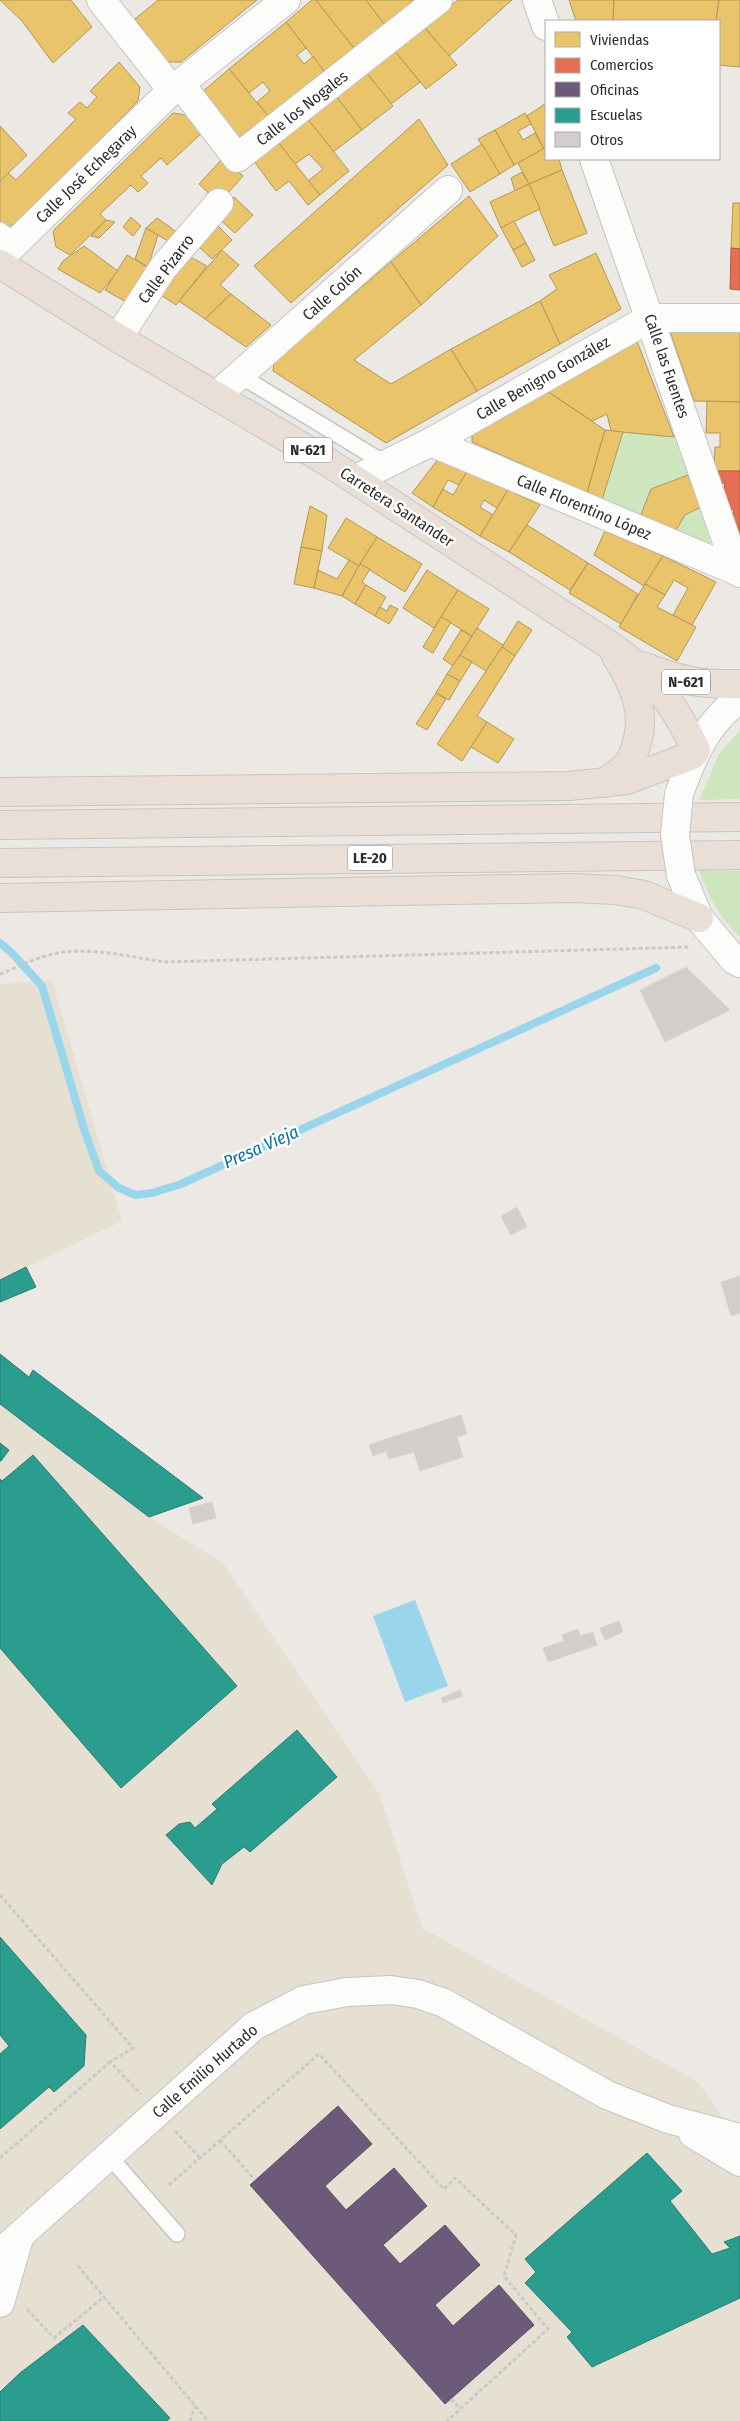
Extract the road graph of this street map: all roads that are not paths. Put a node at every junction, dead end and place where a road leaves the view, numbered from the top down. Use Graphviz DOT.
graph roads {
  1 [pos="101,0"];
  2 [pos="286,0"];
  3 [pos="438,0"];
  4 [pos="537,0"];
  5 [pos="545,23"];
  6 [pos="177,88"];
  7 [pos="594,160"];
  8 [pos="448,190"];
  9 [pos="219,203"];
  10 [pos="5,243"];
  11 [pos="0,264"];
  12 [pos="650,318"];
  13 [pos="740,318"];
  14 [pos="118,338"];
  15 [pos="240,375"];
  16 [pos="216,396"];
  17 [pos="431,442"];
  18 [pos="386,464"];
  19 [pos="356,480"];
  20 [pos="739,572"];
  21 [pos="610,646"];
  22 [pos="635,663"];
  23 [pos="740,684"];
  24 [pos="740,699"];
  25 [pos="695,753"];
  26 [pos="602,784"];
  27 [pos="0,792"];
  28 [pos="740,817"];
  29 [pos="0,825"];
  30 [pos="740,855"];
  31 [pos="0,863"];
  32 [pos="0,898"];
  33 [pos="699,918"];
  34 [pos="740,963"];
  35 [pos="668,2119"];
  36 [pos="740,2138"];
  37 [pos="109,2156"];
  38 [pos="740,2162"];
  39 [pos="177,2234"];
  40 [pos="10,2237"];
  41 [pos="0,2253"];
  42 [pos="0,2303"];
  1 -- 6 [label="street"];
  2 -- 6 [label="street, Calle José Echegaray"];
  3 -- 6 [label="street, Calle los Nogales"];
  4 -- 5 [label="street"];
  6 -- 10 [label="street, Calle José Echegaray"];
  7 -- 12 [label="street, Calle las Fuentes"];
  8 -- 15 [label="street, Calle Colón"];
  9 -- 14 [label="street, Calle Pizarro"];
  11 -- 14 [label="highway, Carretera Santander / N-621"];
  12 -- 13 [label="street, Calle Benigno González"];
  12 -- 17 [label="street, Calle Benigno González"];
  12 -- 20 [label="street, Calle las Fuentes"];
  14 -- 16 [label="highway, Carretera Santander / N-621"];
  15 -- 16 [label="street, Calle Colón"];
  15 -- 18 [label="lane, Carretera Santander"];
  16 -- 19 [label="highway, Carretera Santander / N-621"];
  17 -- 18 [label="street, Calle Benigno González"];
  17 -- 20 [label="street, Calle Florentino López"];
  18 -- 19 [label="street, Calle Benigno González"];
  19 -- 21 [label="highway, Carretera Santander / N-621"];
  21 -- 22 [label="highway, Carretera Santander / N-621"];
  21 -- 26 [label="highway"];
  22 -- 23 [label="highway, N-621"];
  22 -- 25 [label="highway, N-621"];
  24 -- 25 [label="street"];
  25 -- 26 [label="highway"];
  25 -- 33 [label="street, bridge"];
  26 -- 27 [label="highway"];
  28 -- 29 [label="highway"];
  30 -- 31 [label="highway, LE-20"];
  32 -- 33 [label="highway"];
  33 -- 34 [label="street"];
  35 -- 36 [label="street, Calle Emilio Hurtado"];
  35 -- 37 [label="street, Calle Emilio Hurtado"];
  35 -- 38 [label="street, Calle Emilio Hurtado"];
  37 -- 39 [label="lane"];
  37 -- 40 [label="street, Calle Emilio Hurtado"];
  40 -- 41 [label="street, Calle Emilio Hurtado"];
  40 -- 42 [label="street"];
}
